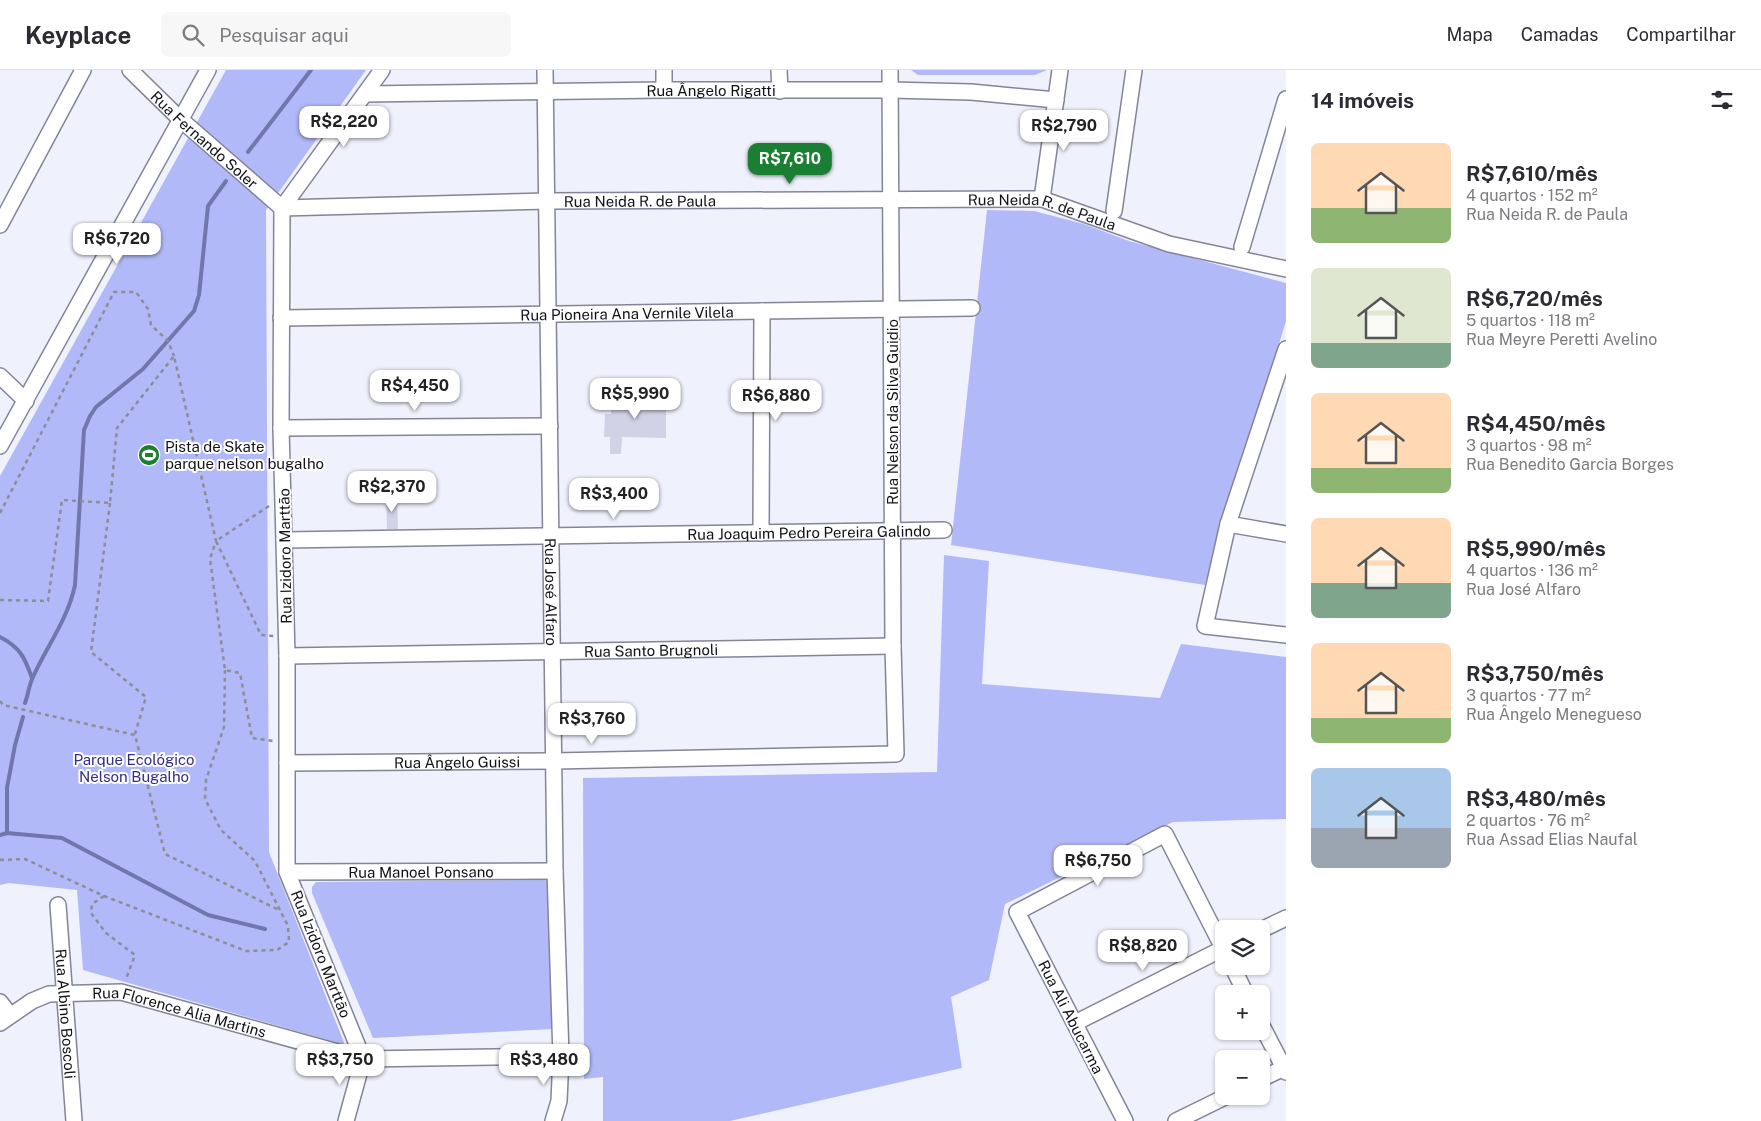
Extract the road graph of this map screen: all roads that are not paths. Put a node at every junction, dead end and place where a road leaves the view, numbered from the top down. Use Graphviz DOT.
graph roads {
  1 [pos="82,70"];
  2 [pos="130,70"];
  3 [pos="208,70"];
  4 [pos="382,70"];
  5 [pos="545,70"];
  6 [pos="664,70"];
  7 [pos="779,70"];
  8 [pos="890,70"];
  9 [pos="1060,70"];
  10 [pos="1134,70"];
  11 [pos="664,90"];
  12 [pos="890,90"];
  13 [pos="780,91"];
  14 [pos="546,92"];
  15 [pos="365,94"];
  16 [pos="1286,99"];
  17 [pos="1056,100"];
  18 [pos="180,119"];
  19 [pos="891,199"];
  20 [pos="1042,199"];
  21 [pos="547,201"];
  22 [pos="282,208"];
  23 [pos="1114,212"];
  24 [pos="0,225"];
  25 [pos="1242,247"];
  26 [pos="1286,269"];
  27 [pos="972,308"];
  28 [pos="891,309"];
  29 [pos="762,311"];
  30 [pos="548,314"];
  31 [pos="281,318"];
  32 [pos="1286,349"];
  33 [pos="0,376"];
  34 [pos="26,400"];
  35 [pos="550,426"];
  36 [pos="281,428"];
  37 [pos="0,446"];
  38 [pos="1228,524"];
  39 [pos="944,530"];
  40 [pos="893,531"];
  41 [pos="761,533"];
  42 [pos="1286,534"];
  43 [pos="551,536"];
  44 [pos="284,540"];
  45 [pos="1286,635"];
  46 [pos="893,646"];
  47 [pos="552,652"];
  48 [pos="287,656"];
  49 [pos="896,754"];
  50 [pos="554,761"];
  51 [pos="287,763"];
  52 [pos="554,871"];
  53 [pos="287,872"];
  54 [pos="58,905"];
  55 [pos="1286,918"];
  56 [pos="1270,926"];
  57 [pos="1215,931"];
  58 [pos="1215,953"];
  59 [pos="64,993"];
  60 [pos="0,1002"];
  61 [pos="5,1019"];
  62 [pos="1075,1023"];
  63 [pos="1270,1040"];
  64 [pos="561,1056"];
  65 [pos="363,1059"];
  66 [pos="1285,1069"];
  67 [pos="1270,1075"];
  68 [pos="1215,1102"];
  69 [pos="74,1121"];
  70 [pos="346,1121"];
  71 [pos="553,1121"];
  72 [pos="1125,1121"];
  73 [pos="1176,1121"];
  1 -- 24 [label="street"];
  2 -- 18 [label="street, Rua Fernando Soler"];
  3 -- 18 [label="street"];
  4 -- 15 [label="street"];
  5 -- 14 [label="street, Rua José Alfaro"];
  6 -- 11 [label="street"];
  7 -- 13 [label="street"];
  8 -- 12 [label="street, Rua Nelson da Silva Guidio"];
  9 -- 17 [label="street"];
  10 -- 23 [label="street"];
  11 -- 13 [label="street, Rua Ângelo Rigatti"];
  11 -- 14 [label="street, Rua Ângelo Rigatti"];
  12 -- 13 [label="street, Rua Ângelo Rigatti"];
  12 -- 17 [label="street, Rua Ângelo Rigatti"];
  12 -- 19 [label="street, Rua Nelson da Silva Guidio"];
  14 -- 15 [label="street, Rua Ângelo Rigatti"];
  14 -- 21 [label="street, Rua José Alfaro"];
  15 -- 22 [label="street"];
  16 -- 25 [label="street"];
  17 -- 20 [label="street"];
  18 -- 22 [label="street, Rua Fernando Soler"];
  18 -- 34 [label="street"];
  19 -- 20 [label="street, Rua Neida R. de Paula"];
  19 -- 21 [label="street, Rua Neida R. de Paula"];
  19 -- 28 [label="street, Rua Nelson da Silva Guidio"];
  20 -- 26 [label="street, Rua Neida R. de Paula"];
  21 -- 22 [label="street, Rua Neida R. de Paula"];
  21 -- 30 [label="street, Rua José Alfaro"];
  22 -- 31 [label="street, Rua Izidoro Marttão"];
  27 -- 28 [label="street, Rua Pioneira Ana Vernile Vilela"];
  28 -- 29 [label="street, Rua Pioneira Ana Vernile Vilela"];
  28 -- 40 [label="street, Rua Nelson da Silva Guidio"];
  29 -- 30 [label="street, Rua Pioneira Ana Vernile Vilela"];
  29 -- 41 [label="street"];
  30 -- 31 [label="street, Rua Pioneira Ana Vernile Vilela"];
  30 -- 35 [label="street, Rua José Alfaro"];
  31 -- 36 [label="street, Rua Izidoro Marttão"];
  32 -- 38 [label="street"];
  33 -- 34 [label="street"];
  34 -- 37 [label="street"];
  35 -- 36 [label="street"];
  35 -- 43 [label="street, Rua José Alfaro"];
  36 -- 44 [label="street, Rua Izidoro Marttão"];
  38 -- 42 [label="street"];
  38 -- 45 [label="street"];
  39 -- 40 [label="street, Rua Joaquim Pedro Pereira Galindo"];
  40 -- 41 [label="street, Rua Joaquim Pedro Pereira Galindo"];
  40 -- 46 [label="street, Rua Nelson da Silva Guidio"];
  41 -- 43 [label="street, Rua Joaquim Pedro Pereira Galindo"];
  43 -- 44 [label="street, Rua Joaquim Pedro Pereira Galindo"];
  43 -- 47 [label="street, Rua José Alfaro"];
  44 -- 48 [label="street, Rua Izidoro Marttão"];
  46 -- 47 [label="street, Rua Santo Brugnoli"];
  46 -- 49 [label="street, Rua Nelson da Silva Guidio"];
  47 -- 48 [label="street, Rua Santo Brugnoli"];
  47 -- 50 [label="street, Rua José Alfaro"];
  48 -- 51 [label="street, Rua Izidoro Marttão"];
  49 -- 50 [label="street, Rua Ângelo Guissi"];
  50 -- 51 [label="street, Rua Ângelo Guissi"];
  50 -- 52 [label="street, Rua José Alfaro"];
  51 -- 53 [label="street, Rua Izidoro Marttão"];
  52 -- 53 [label="street, Rua Manoel Ponsano"];
  52 -- 64 [label="street, Rua José Alfaro"];
  53 -- 65 [label="street, Rua Izidoro Marttão"];
  54 -- 59 [label="street, Rua Albino Boscoli"];
  55 -- 56 [label="street"];
  57 -- 62 [label="street, Rua Ali Abucarma"];
  58 -- 62 [label="street"];
  59 -- 61 [label="street, Rua Florence Alia Martins"];
  59 -- 65 [label="street, Rua Florence Alia Martins"];
  59 -- 69 [label="street, Rua Albino Boscoli"];
  60 -- 61 [label="street"];
  62 -- 72 [label="street, Rua Ali Abucarma"];
  63 -- 66 [label="street"];
  64 -- 65 [label="street, Rua Florence Alia Martins"];
  64 -- 71 [label="street, Rua José Alfaro"];
  65 -- 70 [label="street"];
  66 -- 67 [label="street"];
  68 -- 73 [label="street"];
}
